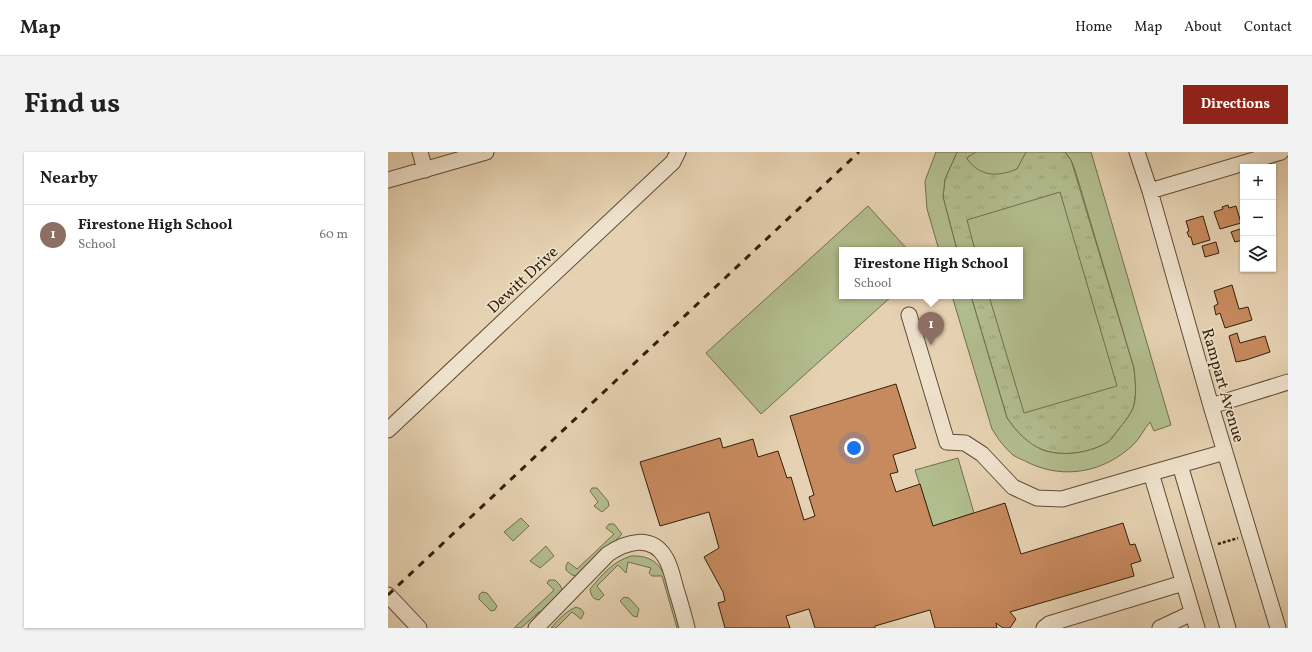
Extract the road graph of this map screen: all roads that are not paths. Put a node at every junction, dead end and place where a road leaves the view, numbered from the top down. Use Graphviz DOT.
graph roads {
  1 [pos="420,152"];
  2 [pos="486,152"];
  3 [pos="678,152"];
  4 [pos="1137,152"];
  5 [pos="1281,152"];
  6 [pos="425,170"];
  7 [pos="388,180"];
  8 [pos="1150,191"];
  9 [pos="909,315"];
  10 [pos="1288,382"];
  11 [pos="1211,406"];
  12 [pos="388,430"];
  13 [pos="1225,452"];
  14 [pos="1180,465"];
  15 [pos="1151,473"];
  16 [pos="1183,583"];
  17 [pos="388,595"];
  18 [pos="1192,613"];
  19 [pos="419,628"];
  20 [pos="536,628"];
  21 [pos="688,628"];
  22 [pos="1044,628"];
  23 [pos="1160,628"];
  24 [pos="1197,628"];
  25 [pos="1228,628"];
  26 [pos="1278,628"];
  1 -- 6 [label="street"];
  2 -- 6 [label="street"];
  3 -- 12 [label="street, Dewitt Drive"];
  4 -- 8 [label="street, Rampart Avenue"];
  5 -- 8 [label="street"];
  6 -- 7 [label="street"];
  8 -- 11 [label="street, Rampart Avenue"];
  9 -- 15 [label="street"];
  10 -- 11 [label="street"];
  11 -- 13 [label="street, Rampart Avenue"];
  13 -- 14 [label="street"];
  13 -- 26 [label="street, Rampart Avenue"];
  14 -- 15 [label="street"];
  14 -- 25 [label="street"];
  15 -- 16 [label="street"];
  16 -- 18 [label="street"];
  16 -- 22 [label="street"];
  17 -- 19 [label="street"];
  18 -- 23 [label="street"];
  18 -- 24 [label="street"];
  20 -- 21 [label="street"];
}
